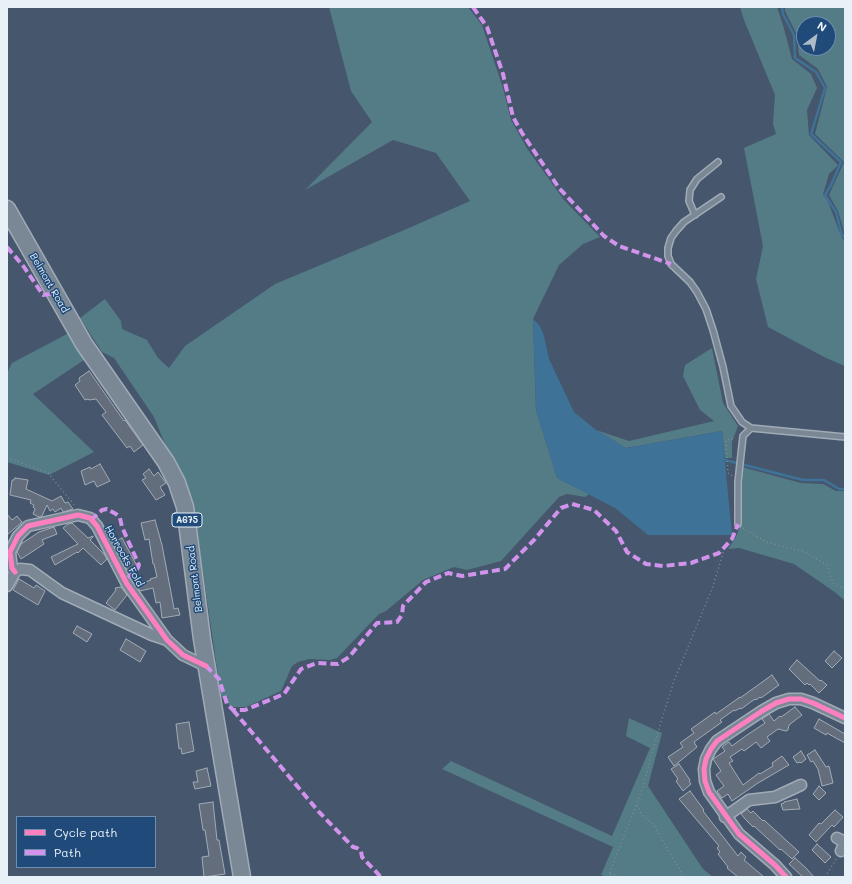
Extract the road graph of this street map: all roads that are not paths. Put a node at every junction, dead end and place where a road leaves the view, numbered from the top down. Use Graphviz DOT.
graph roads {
  1 [pos="718,162"];
  2 [pos="721,197"];
  3 [pos="7,209"];
  4 [pos="694,215"];
  5 [pos="751,428"];
  6 [pos="845,437"];
  7 [pos="738,524"];
  8 [pos="15,572"];
  9 [pos="7,586"];
  10 [pos="167,640"];
  11 [pos="206,666"];
  12 [pos="845,718"];
  13 [pos="801,785"];
  14 [pos="726,817"];
  15 [pos="242,877"];
  16 [pos="786,877"];
  1 -- 4 [label="lane"];
  2 -- 4 [label="lane"];
  3 -- 11 [label="main road, Belmont Road / A675"];
  4 -- 5 [label="lane"];
  5 -- 6 [label="lane"];
  5 -- 7 [label="lane"];
  8 -- 9 [label="street"];
  8 -- 10 [label="street, Horrocks Fold"];
  8 -- 10 [label="street, Horrocks Fold"];
  10 -- 11 [label="street, Horrocks Fold"];
  11 -- 15 [label="main road, Belmont Road / A675"];
  12 -- 14 [label="street"];
  13 -- 14 [label="street"];
  14 -- 16 [label="street"];
}
